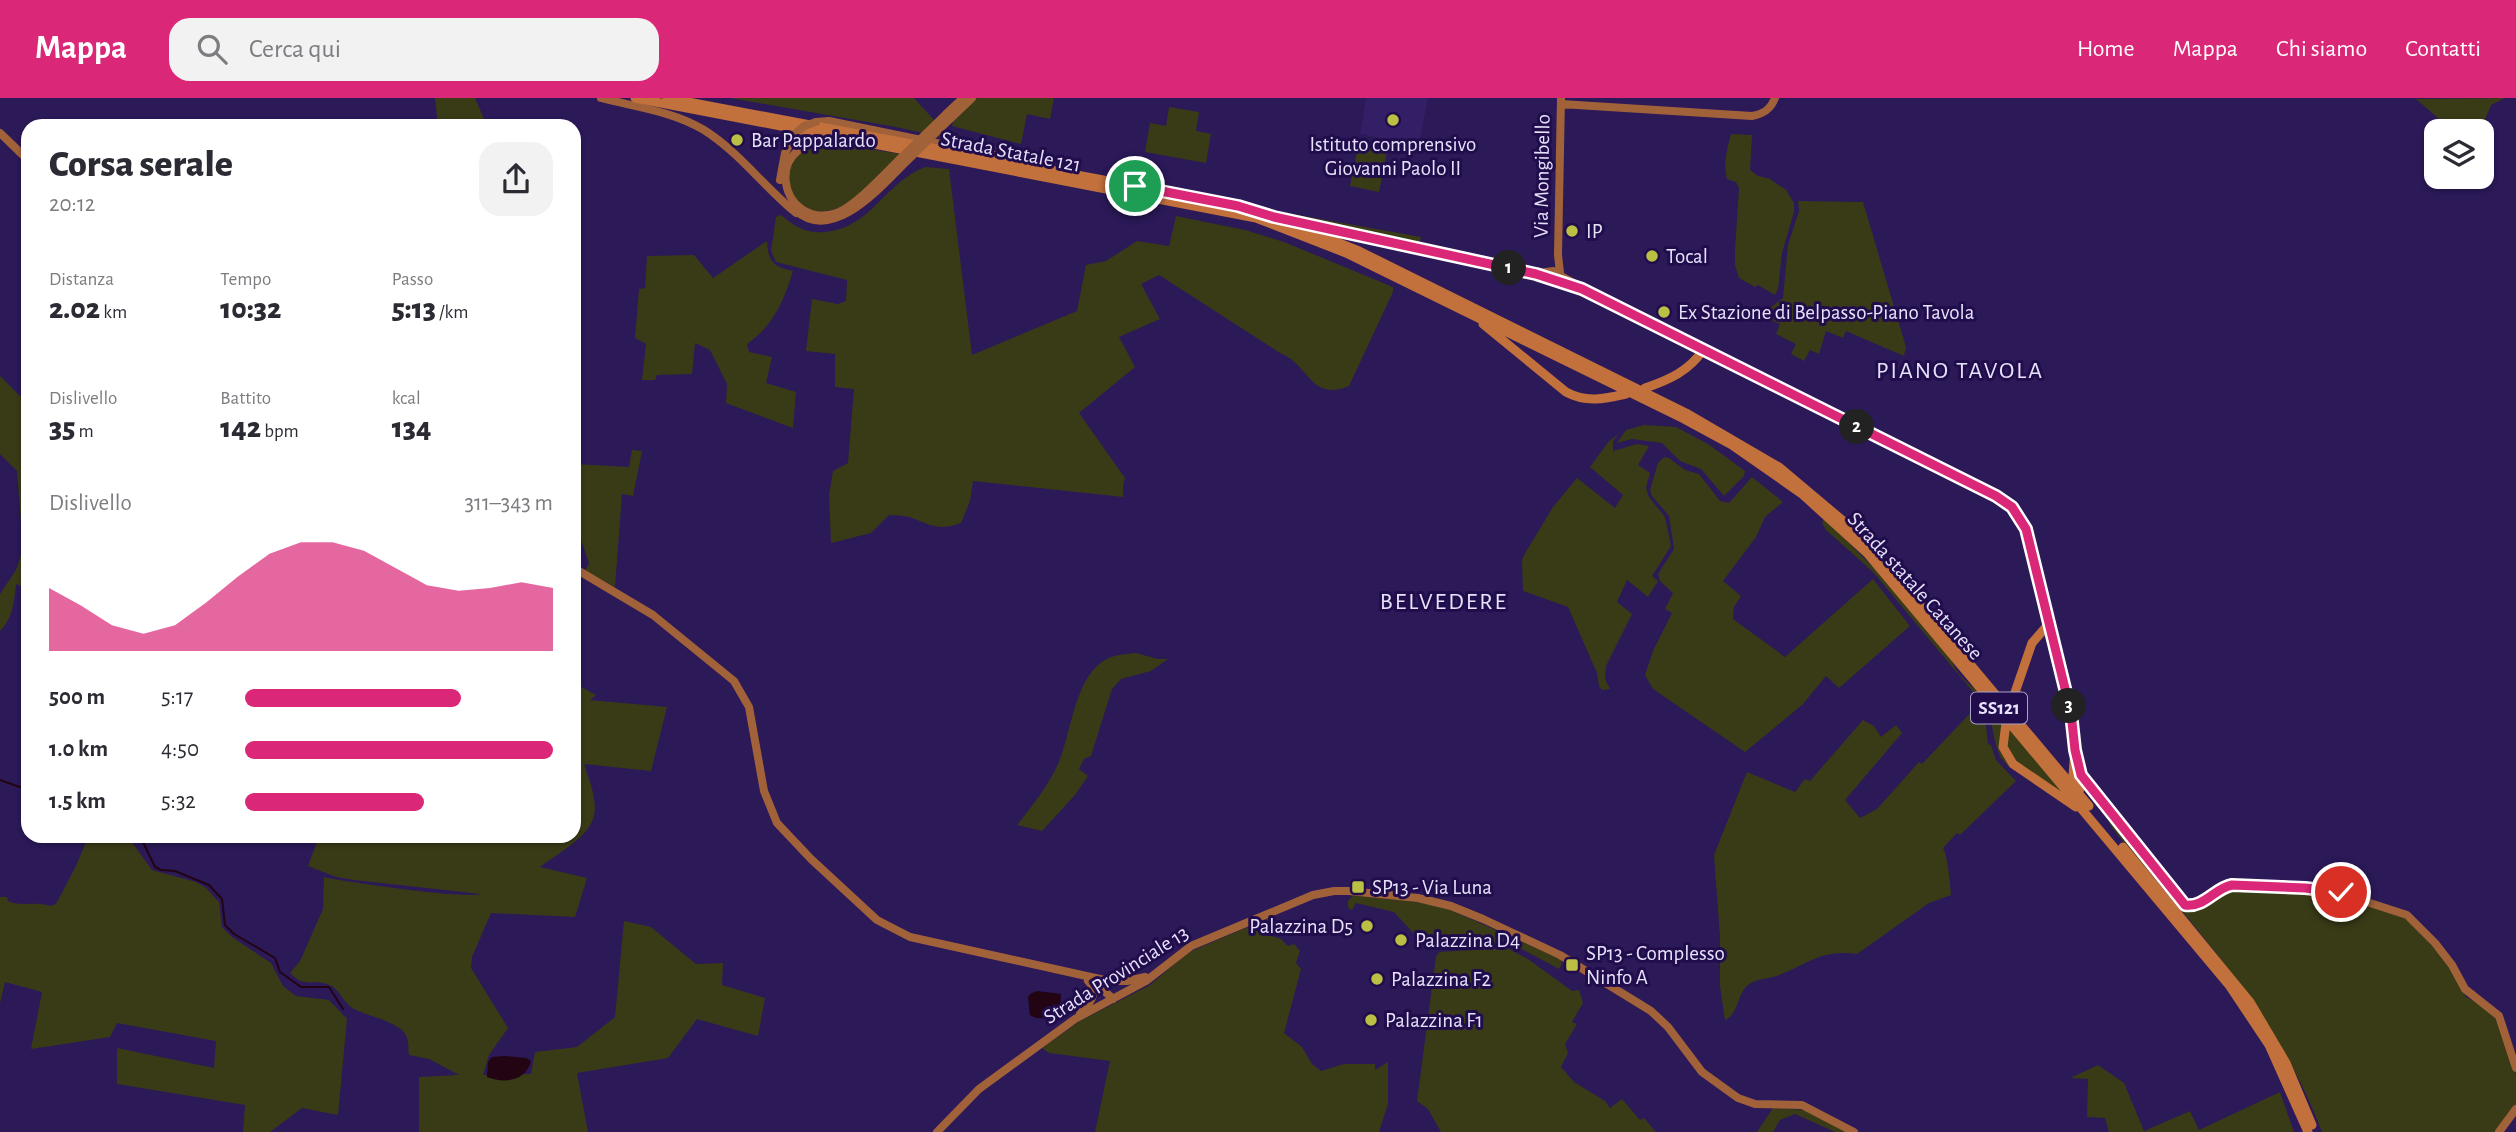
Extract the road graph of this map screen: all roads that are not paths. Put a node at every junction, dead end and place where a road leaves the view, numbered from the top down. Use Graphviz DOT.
graph roads {
  1 [pos="601,98"];
  2 [pos="635,98"];
  3 [pos="667,98"];
  4 [pos="962,98"];
  5 [pos="972,98"];
  6 [pos="1775,98"];
  7 [pos="1561,101"];
  8 [pos="948,117"];
  9 [pos="0,134"];
  10 [pos="21,154"];
  11 [pos="913,154"];
  12 [pos="1070,174"];
  13 [pos="796,213"];
  14 [pos="1274,217"];
  15 [pos="1554,275"];
  16 [pos="1440,298"];
  17 [pos="1703,349"];
  18 [pos="1609,374"];
  19 [pos="1598,377"];
  20 [pos="1646,388"];
  21 [pos="1626,394"];
  22 [pos="581,572"];
  23 [pos="2049,618"];
  24 [pos="2036,637"];
  25 [pos="2053,637"];
  26 [pos="2010,707"];
  27 [pos="2006,723"];
  28 [pos="2075,750"];
  29 [pos="2087,803"];
  30 [pos="2105,834"];
  31 [pos="1055,970"];
  32 [pos="1155,974"];
  33 [pos="1086,979"];
  34 [pos="1109,981"];
  35 [pos="1113,999"];
  36 [pos="1075,1019"];
  37 [pos="2516,1068"];
  38 [pos="2516,1110"];
  39 [pos="937,1132"];
  40 [pos="1854,1132"];
  41 [pos="2308,1132"];
  42 [pos="2314,1132"];
  43 [pos="2500,1132"];
  1 -- 13 [label="main road"];
  2 -- 11 [label="main road, Strada Statale 121 / SS121"];
  3 -- 12 [label="main road, Strada Statale 121 / SS121"];
  4 -- 8 [label="main road"];
  5 -- 8 [label="main road"];
  6 -- 7 [label="main road"];
  7 -- 15 [label="main road, Via Mongibello"];
  8 -- 11 [label="main road, bridge"];
  9 -- 10 [label="main road"];
  11 -- 11 [label="main road"];
  11 -- 13 [label="main road"];
  11 -- 16 [label="main road, Strada Statale 121 / SS121"];
  12 -- 13 [label="main road, bridge"];
  12 -- 14 [label="main road, Strada Statale 121 / SS121"];
  14 -- 15 [label="main road"];
  14 -- 18 [label="main road, Strada Statale 121 / SS121"];
  15 -- 17 [label="main road"];
  16 -- 19 [label="main road, Strada Statale 121 / SS121"];
  16 -- 21 [label="main road"];
  17 -- 20 [label="main road"];
  17 -- 23 [label="main road"];
  18 -- 29 [label="main road, Strada statale Catanese / SS121"];
  19 -- 30 [label="main road, Strada statale Catanese / SS121"];
  22 -- 31 [label="main road"];
  23 -- 24 [label="main road"];
  23 -- 25 [label="main road"];
  24 -- 25 [label="main road"];
  24 -- 26 [label="main road"];
  25 -- 28 [label="main road"];
  27 -- 30 [label="main road"];
  28 -- 29 [label="main road"];
  28 -- 37 [label="main road"];
  29 -- 42 [label="main road, Strada statale Catanese / SS121"];
  30 -- 41 [label="main road, Strada statale Catanese / SS121"];
  31 -- 33 [label="main road"];
  31 -- 34 [label="main road"];
  32 -- 34 [label="main road"];
  32 -- 35 [label="main road, Strada Provinciale 13"];
  32 -- 40 [label="main road, Strada Provinciale 13"];
  33 -- 35 [label="main road"];
  33 -- 36 [label="main road"];
  34 -- 35 [label="main road"];
  35 -- 36 [label="main road, Strada Provinciale 13"];
  36 -- 39 [label="main road, Strada Provinciale 13"];
  38 -- 43 [label="main road"];
}
